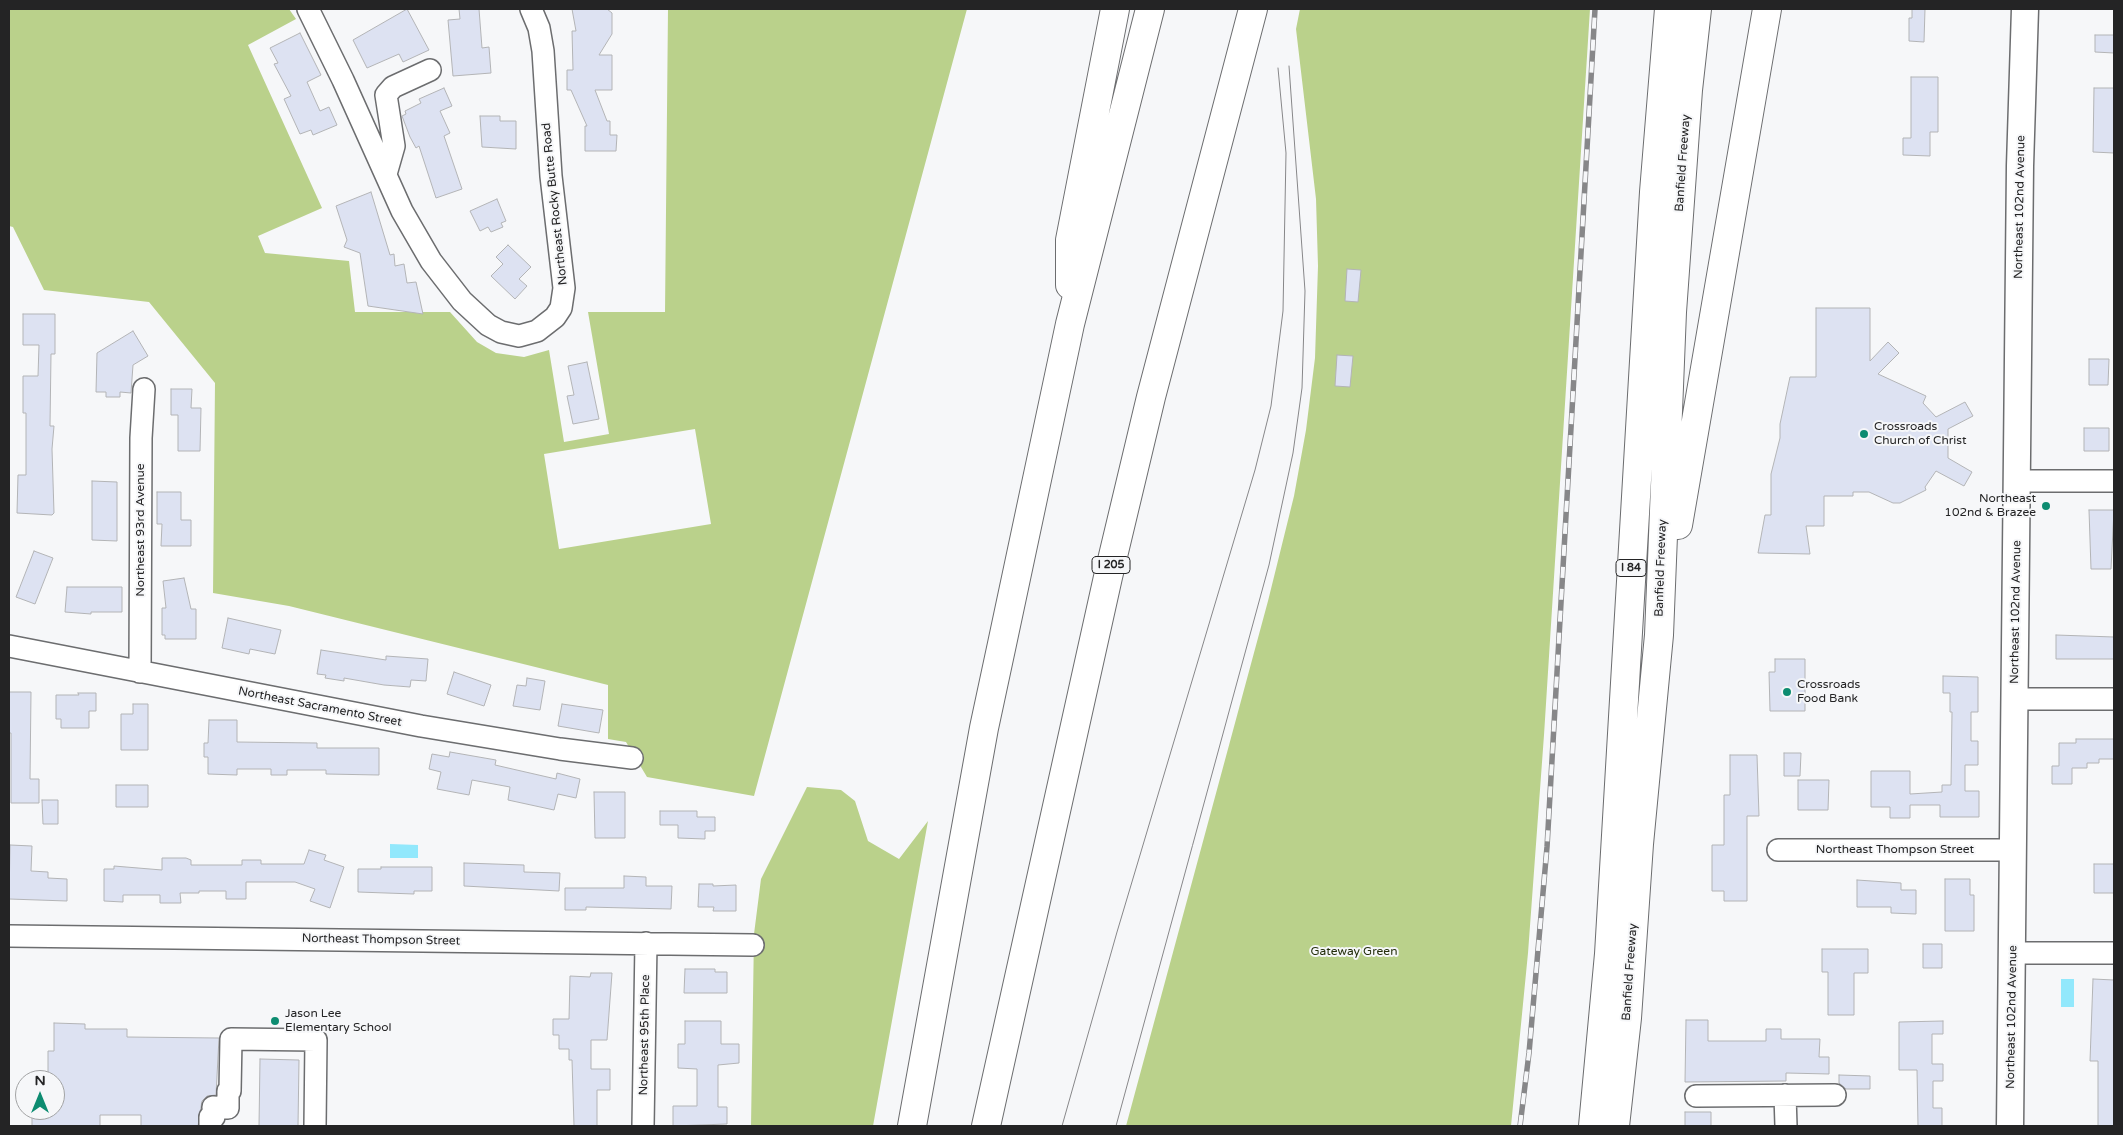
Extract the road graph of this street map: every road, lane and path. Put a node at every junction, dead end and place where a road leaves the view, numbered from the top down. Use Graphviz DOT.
graph roads {
  1 [pos="308,9"];
  2 [pos="531,9"];
  3 [pos="1115,9"];
  4 [pos="1150,9"];
  5 [pos="1253,9"];
  6 [pos="1669,9"];
  7 [pos="1697,9"];
  8 [pos="1767,9"];
  9 [pos="2025,9"];
  10 [pos="430,70"];
  11 [pos="386,174"];
  12 [pos="1070,324"];
  13 [pos="144,389"];
  14 [pos="2017,481"];
  15 [pos="2114,481"];
  16 [pos="1659,635"];
  17 [pos="9,646"];
  18 [pos="140,672"];
  19 [pos="2015,698"];
  20 [pos="2114,698"];
  21 [pos="632,758"];
  22 [pos="1778,850"];
  23 [pos="2013,850"];
  24 [pos="9,936"];
  25 [pos="646,943"];
  26 [pos="753,945"];
  27 [pos="2012,953"];
  28 [pos="2114,953"];
  29 [pos="1785,1095"];
  30 [pos="1835,1095"];
  31 [pos="1696,1096"];
  32 [pos="210,1126"];
  33 [pos="315,1126"];
  34 [pos="643,1126"];
  35 [pos="912,1126"];
  36 [pos="986,1126"];
  37 [pos="1593,1126"];
  38 [pos="1615,1126"];
  39 [pos="1786,1126"];
  40 [pos="2010,1126"];
  1 -- 11 [label="street, Northeast Rocky Butte Road"];
  2 -- 11 [label="street, Northeast Rocky Butte Road"];
  3 -- 12 [label="highway"];
  4 -- 12 [label="highway"];
  5 -- 36 [label="highway, I 205"];
  6 -- 37 [label="highway, Banfield Freeway / I 84"];
  7 -- 16 [label="highway, Banfield Freeway / I 84"];
  8 -- 16 [label="highway"];
  9 -- 14 [label="main road, Northeast 102nd Avenue"];
  10 -- 11 [label="street"];
  12 -- 35 [label="highway"];
  13 -- 18 [label="street, Northeast 93rd Avenue"];
  14 -- 15 [label="street"];
  14 -- 19 [label="main road, Northeast 102nd Avenue"];
  16 -- 38 [label="highway, Banfield Freeway / I 84"];
  17 -- 18 [label="street, Northeast Sacramento Street"];
  18 -- 21 [label="street, Northeast Sacramento Street"];
  19 -- 20 [label="street"];
  19 -- 23 [label="main road, Northeast 102nd Avenue"];
  22 -- 23 [label="street, Northeast Thompson Street"];
  23 -- 27 [label="main road, Northeast 102nd Avenue"];
  24 -- 25 [label="street, Northeast Thompson Street"];
  25 -- 26 [label="street, Northeast Thompson Street"];
  25 -- 34 [label="street, Northeast 95th Place"];
  27 -- 28 [label="street"];
  27 -- 40 [label="main road, Northeast 102nd Avenue"];
  29 -- 30 [label="street"];
  29 -- 31 [label="street"];
  29 -- 39 [label="street"];
  32 -- 33 [label="street"];
}
